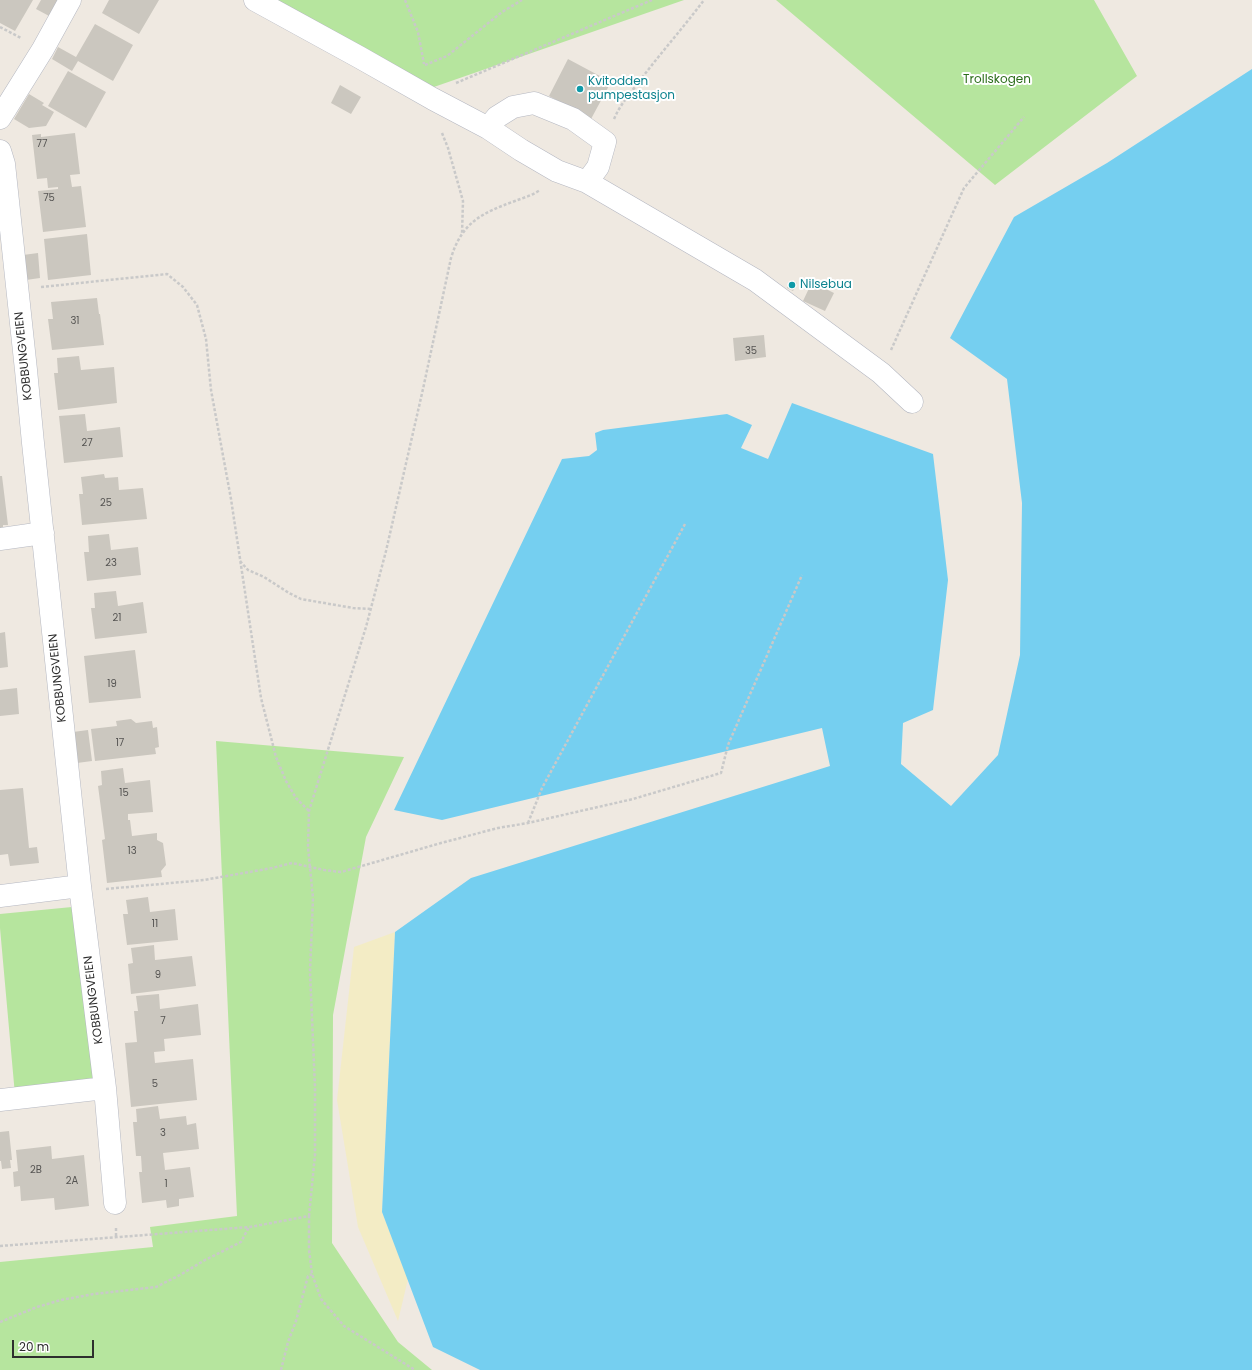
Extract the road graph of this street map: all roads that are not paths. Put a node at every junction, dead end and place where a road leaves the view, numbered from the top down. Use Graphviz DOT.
graph roads {
  1 [pos="70,0"];
  2 [pos="255,0"];
  3 [pos="0,118"];
  4 [pos="488,128"];
  5 [pos="0,151"];
  6 [pos="587,182"];
  7 [pos="912,402"];
  8 [pos="43,533"];
  9 [pos="0,539"];
  10 [pos="80,886"];
  11 [pos="0,896"];
  12 [pos="105,1088"];
  13 [pos="0,1100"];
  14 [pos="115,1203"];
  1 -- 3 [label="street"];
  2 -- 4 [label="street"];
  4 -- 6 [label="street"];
  4 -- 6 [label="street"];
  5 -- 8 [label="street, KOBBUNGVEIEN"];
  6 -- 7 [label="street"];
  8 -- 9 [label="street"];
  8 -- 10 [label="street, KOBBUNGVEIEN"];
  10 -- 11 [label="street"];
  10 -- 12 [label="street, KOBBUNGVEIEN"];
  12 -- 13 [label="street"];
  12 -- 14 [label="street, KOBBUNGVEIEN"];
}
